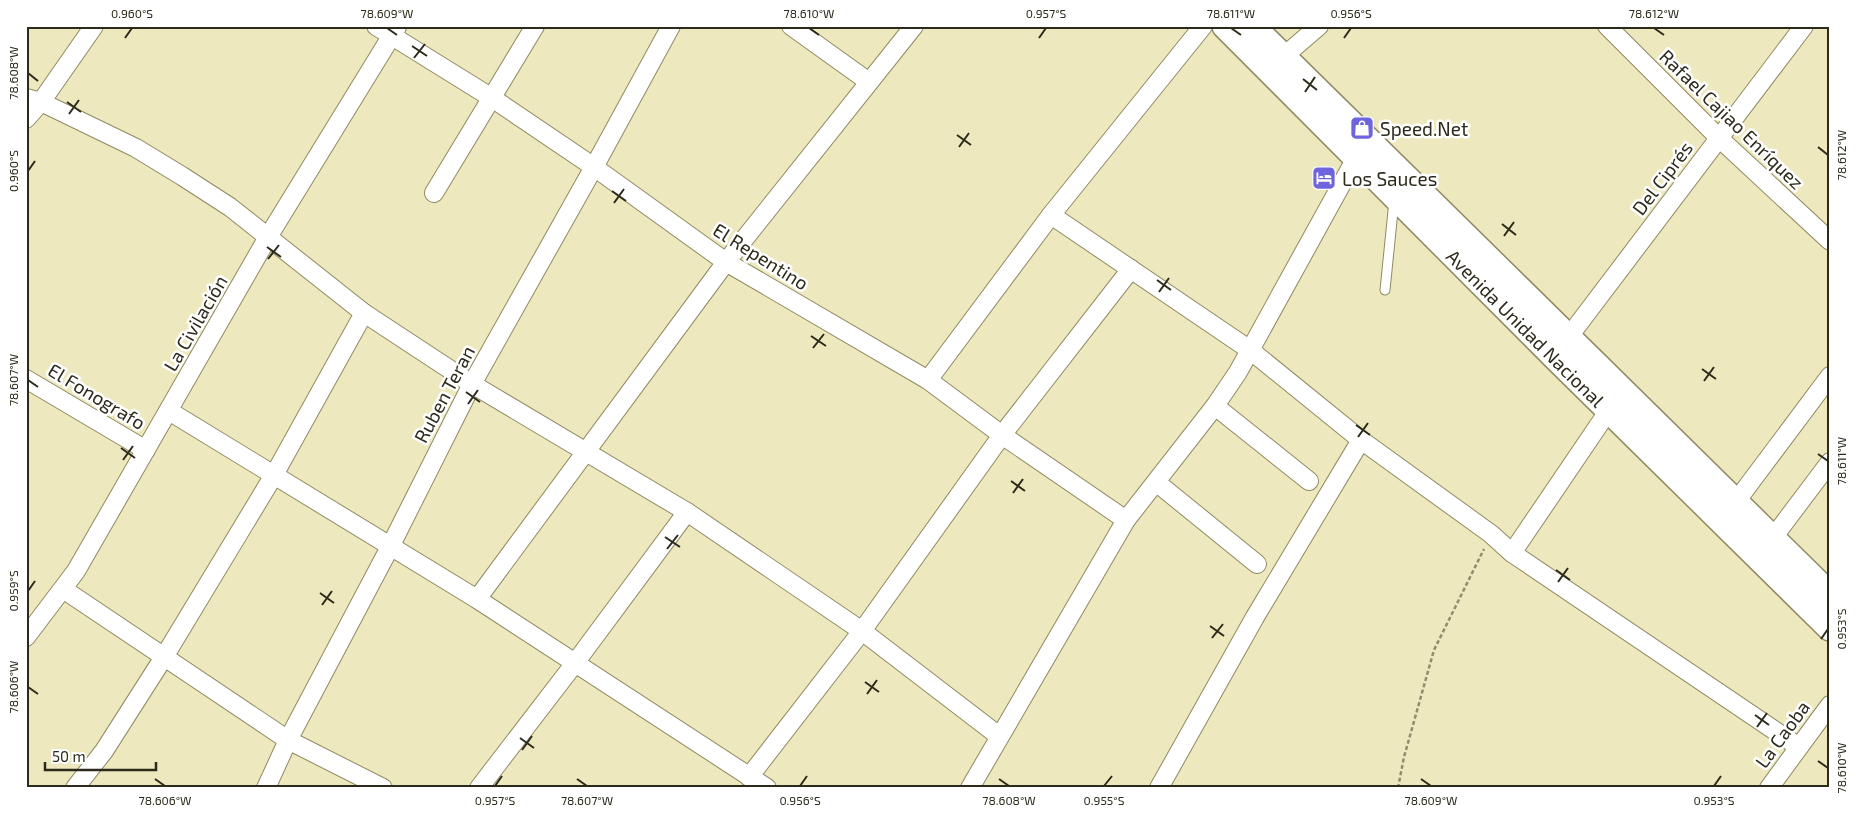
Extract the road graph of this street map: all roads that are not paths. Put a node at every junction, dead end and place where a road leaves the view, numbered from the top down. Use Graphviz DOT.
graph roads {
  1 [pos="94,26"];
  2 [pos="376,26"];
  3 [pos="535,26"];
  4 [pos="671,26"];
  5 [pos="790,26"];
  6 [pos="914,26"];
  7 [pos="1204,26"];
  8 [pos="1225,26"];
  9 [pos="1252,26"];
  10 [pos="1319,26"];
  11 [pos="1804,26"];
  12 [pos="1614,29"];
  13 [pos="394,31"];
  14 [pos="1276,63"];
  15 [pos="869,82"];
  16 [pos="492,98"];
  17 [pos="34,100"];
  18 [pos="26,119"];
  19 [pos="1718,138"];
  20 [pos="1356,158"];
  21 [pos="594,167"];
  22 [pos="434,193"];
  23 [pos="1395,196"];
  24 [pos="1051,215"];
  25 [pos="268,237"];
  26 [pos="1830,241"];
  27 [pos="726,262"];
  28 [pos="1132,269"];
  29 [pos="1385,290"];
  30 [pos="364,313"];
  31 [pos="1561,347"];
  32 [pos="1250,350"];
  33 [pos="1830,376"];
  34 [pos="26,379"];
  35 [pos="928,380"];
  36 [pos="472,384"];
  37 [pos="1216,406"];
  38 [pos="1609,410"];
  39 [pos="169,411"];
  40 [pos="1002,436"];
  41 [pos="1361,440"];
  42 [pos="146,450"];
  43 [pos="585,451"];
  44 [pos="1830,462"];
  45 [pos="274,475"];
  46 [pos="1309,481"];
  47 [pos="1156,482"];
  48 [pos="1735,503"];
  49 [pos="687,512"];
  50 [pos="1126,520"];
  51 [pos="1772,539"];
  52 [pos="390,546"];
  53 [pos="1512,553"];
  54 [pos="1257,564"];
  55 [pos="63,589"];
  56 [pos="1830,595"];
  57 [pos="477,600"];
  58 [pos="1830,628"];
  59 [pos="862,630"];
  60 [pos="26,637"];
  61 [pos="164,657"];
  62 [pos="575,663"];
  63 [pos="1827,716"];
  64 [pos="999,736"];
  65 [pos="288,740"];
  66 [pos="1799,747"];
  67 [pos="749,777"];
  68 [pos="75,788"];
  69 [pos="266,788"];
  70 [pos="383,788"];
  71 [pos="480,788"];
  72 [pos="767,788"];
  73 [pos="970,788"];
  74 [pos="1159,788"];
  75 [pos="1769,788"];
  1 -- 17 [label="street"];
  2 -- 13 [label="street, El Repentino"];
  3 -- 16 [label="street"];
  4 -- 21 [label="street, Ruben Teran"];
  5 -- 15 [label="street"];
  6 -- 15 [label="street"];
  7 -- 24 [label="street"];
  8 -- 14 [label="main road, Avenida Unidad Nacional"];
  9 -- 14 [label="main road, Avenida Unidad Nacional"];
  10 -- 14 [label="street"];
  11 -- 19 [label="street, Del Ciprés"];
  12 -- 19 [label="street, Rafael Cajiao Enríquez"];
  13 -- 16 [label="street, El Repentino"];
  13 -- 25 [label="street, La Civilación"];
  14 -- 20 [label="main road, Avenida Unidad Nacional"];
  14 -- 31 [label="main road, Avenida Unidad Nacional"];
  15 -- 27 [label="street"];
  16 -- 21 [label="street, El Repentino"];
  16 -- 22 [label="street"];
  17 -- 18 [label="street"];
  17 -- 25 [label="street"];
  19 -- 26 [label="street, Rafael Cajiao Enríquez"];
  19 -- 31 [label="street, Del Ciprés"];
  20 -- 23 [label="main road, Avenida Unidad Nacional"];
  20 -- 32 [label="street"];
  21 -- 27 [label="street, El Repentino"];
  21 -- 36 [label="street, Ruben Teran"];
  23 -- 29 [label="lane"];
  23 -- 31 [label="main road, Avenida Unidad Nacional"];
  24 -- 28 [label="street"];
  24 -- 35 [label="street"];
  25 -- 30 [label="street"];
  25 -- 39 [label="street, La Civilación"];
  27 -- 35 [label="street, El Repentino"];
  27 -- 43 [label="street"];
  28 -- 32 [label="street"];
  28 -- 40 [label="street"];
  30 -- 36 [label="street"];
  30 -- 45 [label="street"];
  31 -- 38 [label="main road, Avenida Unidad Nacional"];
  31 -- 48 [label="main road, Avenida Unidad Nacional"];
  32 -- 37 [label="street"];
  32 -- 41 [label="street"];
  33 -- 48 [label="street"];
  34 -- 42 [label="street, El Fonografo"];
  35 -- 40 [label="street, El Repentino"];
  36 -- 43 [label="street"];
  36 -- 52 [label="street, Ruben Teran"];
  37 -- 46 [label="street"];
  37 -- 47 [label="street"];
  38 -- 53 [label="street"];
  38 -- 58 [label="main road, Avenida Unidad Nacional"];
  39 -- 42 [label="street, La Civilación"];
  39 -- 45 [label="street"];
  40 -- 50 [label="street, El Repentino"];
  40 -- 59 [label="street"];
  41 -- 53 [label="street"];
  41 -- 74 [label="street"];
  42 -- 55 [label="street, La Civilación"];
  43 -- 49 [label="street"];
  43 -- 57 [label="street"];
  44 -- 51 [label="street"];
  45 -- 52 [label="street"];
  45 -- 61 [label="street"];
  47 -- 50 [label="street"];
  47 -- 54 [label="street"];
  48 -- 51 [label="main road, Avenida Unidad Nacional"];
  49 -- 59 [label="street"];
  49 -- 62 [label="street"];
  50 -- 64 [label="street"];
  51 -- 56 [label="main road, Avenida Unidad Nacional"];
  52 -- 57 [label="street"];
  52 -- 65 [label="street, Ruben Teran"];
  53 -- 66 [label="street"];
  55 -- 60 [label="street, La Civilación"];
  55 -- 61 [label="street"];
  57 -- 62 [label="street"];
  59 -- 64 [label="street"];
  59 -- 67 [label="street"];
  61 -- 65 [label="street"];
  61 -- 68 [label="street"];
  62 -- 67 [label="street"];
  62 -- 71 [label="street"];
  63 -- 66 [label="street, La Caoba"];
  64 -- 73 [label="street"];
  65 -- 69 [label="street, Ruben Teran"];
  65 -- 70 [label="street"];
  66 -- 75 [label="street, La Caoba"];
  67 -- 72 [label="street"];
}
